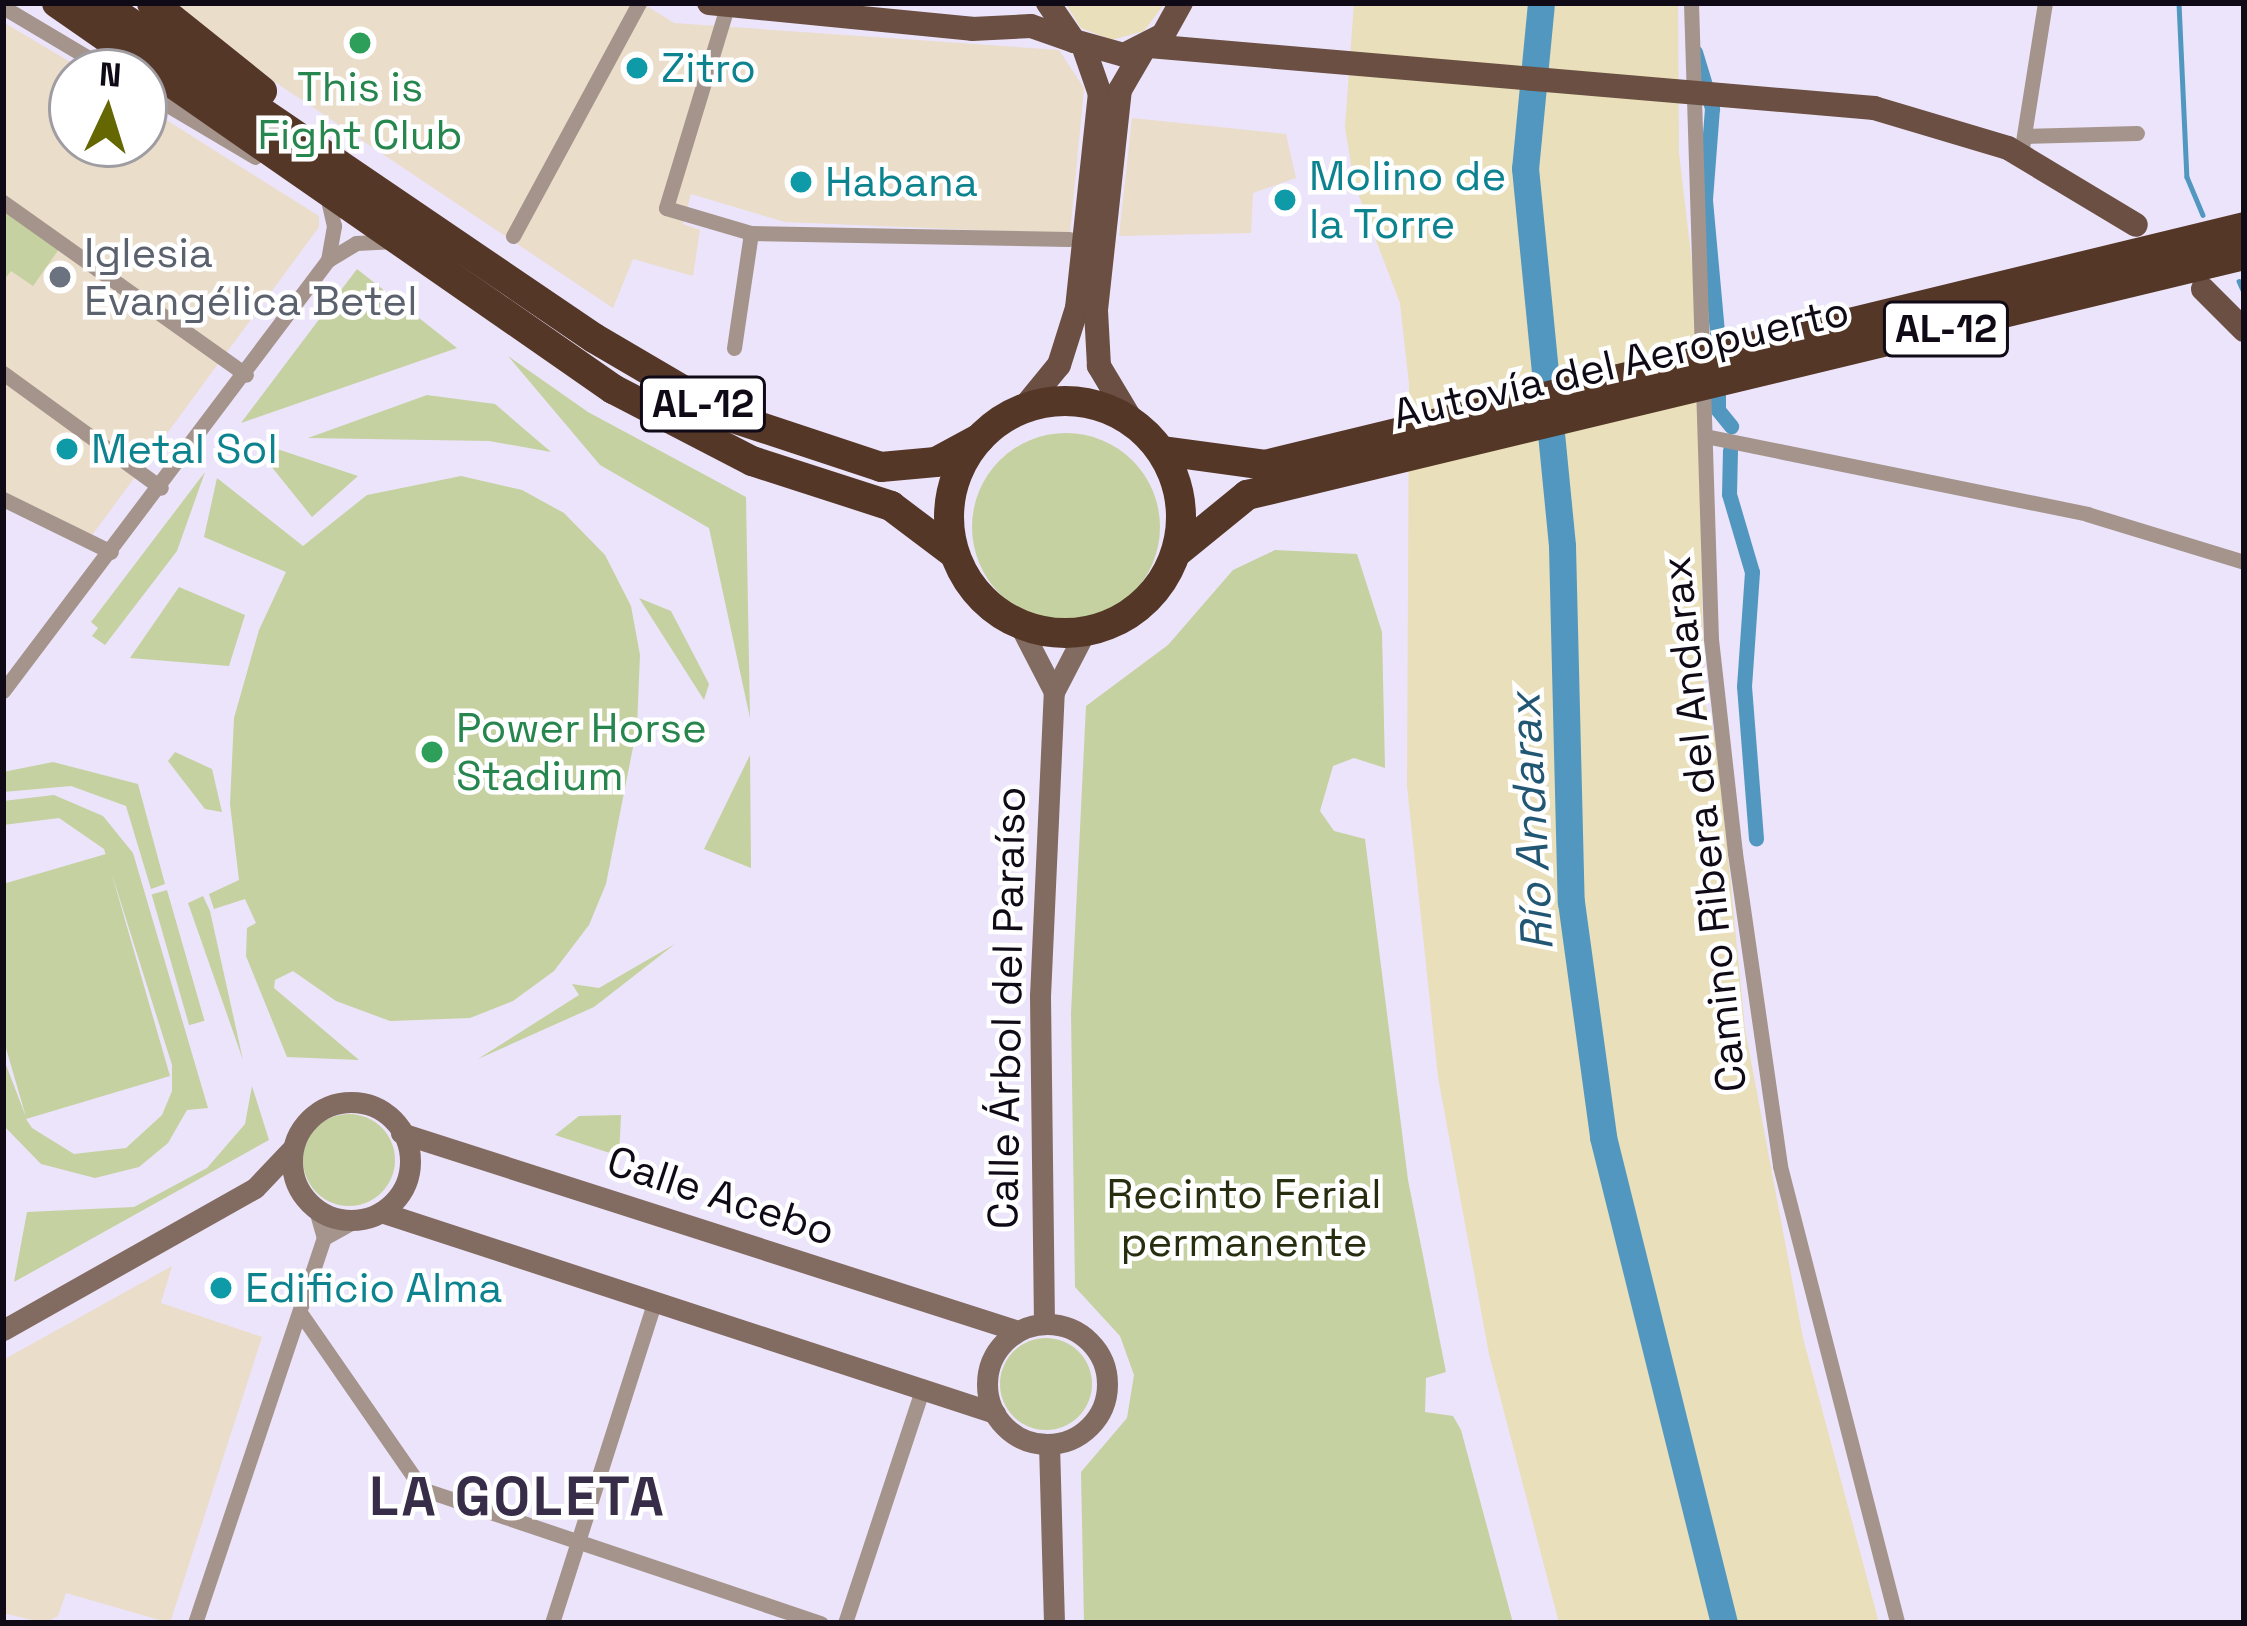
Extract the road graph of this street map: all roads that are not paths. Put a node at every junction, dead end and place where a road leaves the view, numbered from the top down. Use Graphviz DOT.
graph roads {
  1 [pos="57,3"];
  2 [pos="101,3"];
  3 [pos="152,3"];
  4 [pos="639,3"];
  5 [pos="1028,3"];
  6 [pos="1048,3"];
  7 [pos="1181,3"];
  8 [pos="1691,3"];
  9 [pos="2045,3"];
  10 [pos="714,4"];
  11 [pos="3,8"];
  12 [pos="761,8"];
  13 [pos="997,26"];
  14 [pos="1079,45"];
  15 [pos="1146,47"];
  16 [pos="71,48"];
  17 [pos="1228,52"];
  18 [pos="168,105"];
  19 [pos="2137,133"];
  20 [pos="2024,145"];
  21 [pos="327,195"];
  22 [pos="3,202"];
  23 [pos="2136,225"];
  24 [pos="2244,226"];
  25 [pos="752,233"];
  26 [pos="513,236"];
  27 [pos="1069,238"];
  28 [pos="393,241"];
  29 [pos="456,243"];
  30 [pos="2244,255"];
  31 [pos="328,260"];
  32 [pos="2203,289"];
  33 [pos="2244,330"];
  34 [pos="734,348"];
  35 [pos="1747,364"];
  36 [pos="3,373"];
  37 [pos="246,375"];
  38 [pos="1022,410"];
  39 [pos="1130,418"];
  40 [pos="1710,436"];
  41 [pos="980,438"];
  42 [pos="1406,444"];
  43 [pos="1163,451"];
  44 [pos="161,488"];
  45 [pos="3,499"];
  46 [pos="112,552"];
  47 [pos="952,552"];
  48 [pos="1176,553"];
  49 [pos="2244,562"];
  50 [pos="1020,626"];
  51 [pos="1085,632"];
  52 [pos="3,691"];
  53 [pos="1054,692"];
  54 [pos="401,1133"];
  55 [pos="291,1150"];
  56 [pos="255,1188"];
  57 [pos="308,1202"];
  58 [pos="381,1212"];
  59 [pos="353,1222"];
  60 [pos="324,1238"];
  61 [pos="656,1300"];
  62 [pos="301,1314"];
  63 [pos="1044,1324"];
  64 [pos="3,1330"];
  65 [pos="1018,1331"];
  66 [pos="923,1387"];
  67 [pos="995,1413"];
  68 [pos="1049,1444"];
  69 [pos="577,1544"];
  70 [pos="195,1623"];
  71 [pos="552,1623"];
  72 [pos="821,1623"];
  73 [pos="845,1623"];
  74 [pos="1054,1623"];
  75 [pos="1897,1623"];
  1 -- 21 [label="highway, AL-12"];
  2 -- 29 [label="highway, AL-12"];
  3 -- 29 [label="highway"];
  4 -- 26 [label="street"];
  5 -- 13 [label="main road"];
  6 -- 14 [label="main road"];
  7 -- 15 [label="main road"];
  7 -- 17 [label="main road"];
  8 -- 40 [label="street, Camino Ribera del Andarax"];
  9 -- 20 [label="street"];
  10 -- 12 [label="main road"];
  10 -- 25 [label="street"];
  11 -- 16 [label="street"];
  12 -- 13 [label="main road"];
  13 -- 14 [label="main road"];
  14 -- 15 [label="main road"];
  14 -- 38 [label="main road"];
  15 -- 17 [label="main road"];
  15 -- 39 [label="main road"];
  17 -- 20 [label="main road"];
  18 -- 21 [label="street"];
  19 -- 20 [label="street"];
  20 -- 23 [label="main road"];
  21 -- 28 [label="highway, AL-12"];
  21 -- 31 [label="street"];
  22 -- 37 [label="street"];
  24 -- 35 [label="highway, Autovía del Aeropuerto / AL-12"];
  25 -- 27 [label="street"];
  25 -- 34 [label="street"];
  28 -- 31 [label="street"];
  28 -- 47 [label="highway, AL-12"];
  29 -- 41 [label="highway, AL-12"];
  30 -- 35 [label="highway, Autovía del Aeropuerto / AL-12"];
  31 -- 37 [label="street"];
  32 -- 33 [label="main road"];
  35 -- 42 [label="highway, Autovía del Aeropuerto / AL-12"];
  36 -- 44 [label="street"];
  37 -- 44 [label="street"];
  38 -- 39 [label="highway, AL-12"];
  38 -- 41 [label="highway, AL-12"];
  39 -- 43 [label="highway, AL-12"];
  40 -- 49 [label="street"];
  40 -- 75 [label="street, Camino Ribera del Andarax"];
  41 -- 47 [label="highway, AL-12"];
  42 -- 43 [label="highway, Autovía del Aeropuerto / AL-12"];
  42 -- 48 [label="highway, Autovía del Aeropuerto / AL-12"];
  43 -- 48 [label="highway"];
  44 -- 46 [label="street"];
  45 -- 46 [label="street"];
  46 -- 52 [label="street"];
  47 -- 50 [label="highway, AL-12"];
  48 -- 51 [label="highway, AL-12"];
  50 -- 51 [label="highway"];
  50 -- 53 [label="street"];
  51 -- 53 [label="street"];
  53 -- 63 [label="street, Calle Árbol del Paraíso"];
  54 -- 55 [label="street"];
  54 -- 58 [label="street"];
  54 -- 65 [label="street, Calle Acebo"];
  55 -- 56 [label="street"];
  55 -- 57 [label="street"];
  56 -- 57 [label="street"];
  56 -- 64 [label="street"];
  57 -- 59 [label="street"];
  57 -- 60 [label="street"];
  58 -- 59 [label="street"];
  58 -- 61 [label="street"];
  59 -- 60 [label="street"];
  60 -- 62 [label="street"];
  61 -- 66 [label="street"];
  61 -- 69 [label="street"];
  62 -- 69 [label="street"];
  62 -- 70 [label="street"];
  63 -- 65 [label="street"];
  63 -- 68 [label="street"];
  65 -- 67 [label="street"];
  66 -- 67 [label="street"];
  66 -- 73 [label="street"];
  67 -- 68 [label="street"];
  68 -- 74 [label="street"];
  69 -- 71 [label="street"];
  69 -- 72 [label="street"];
}
